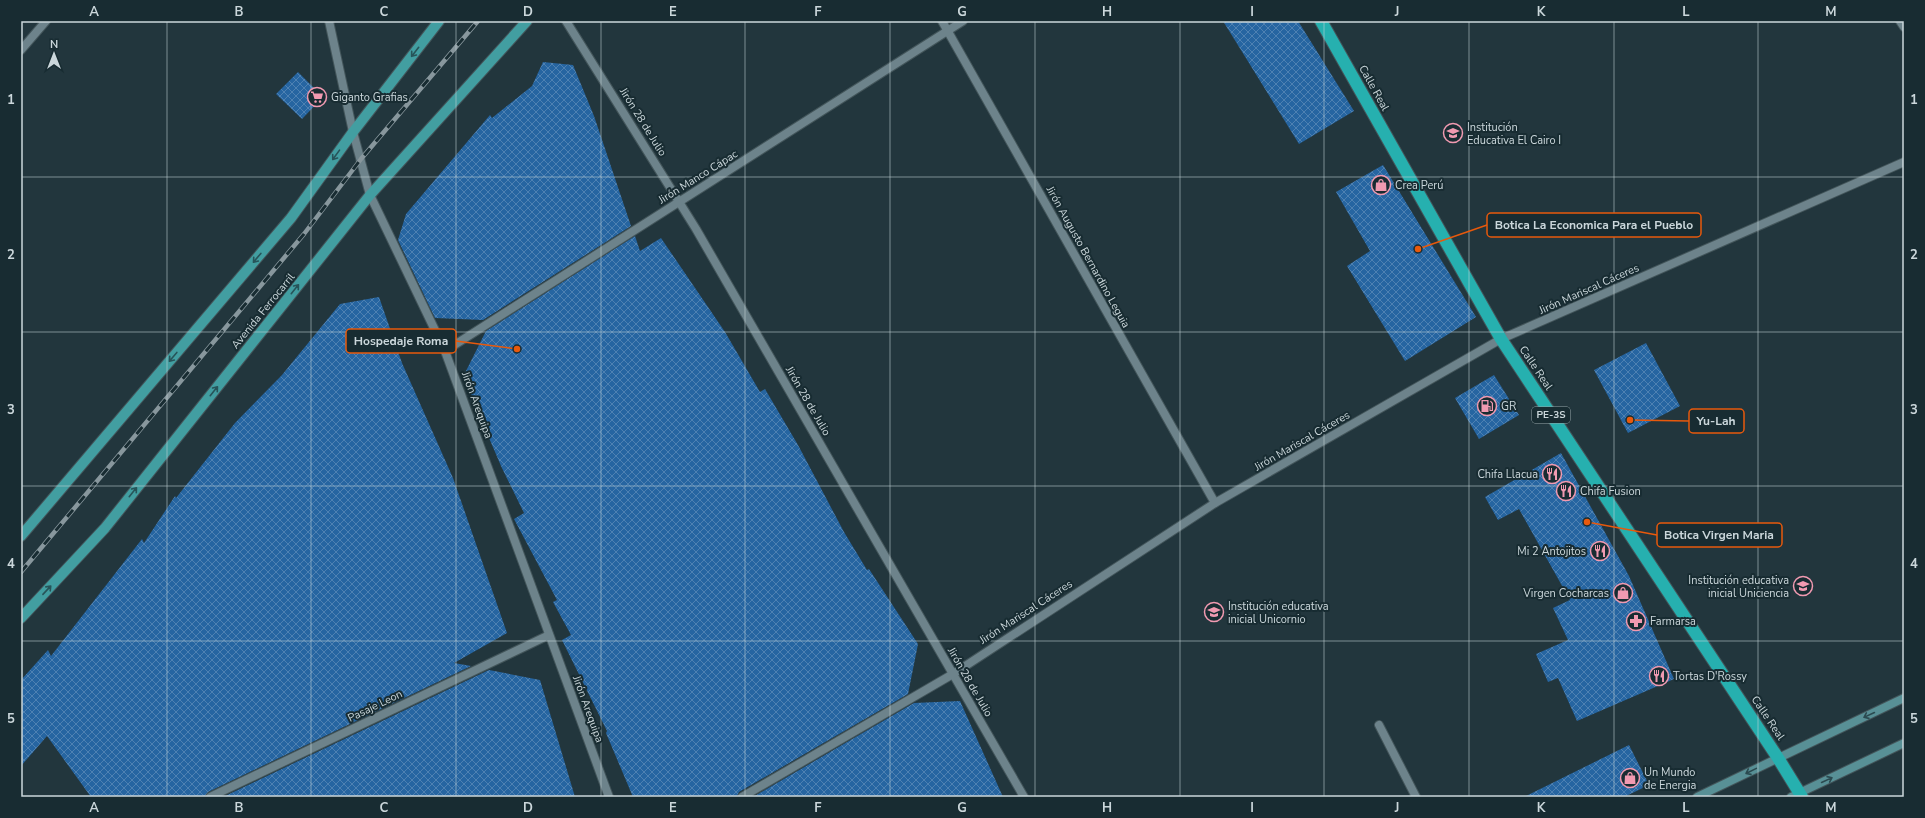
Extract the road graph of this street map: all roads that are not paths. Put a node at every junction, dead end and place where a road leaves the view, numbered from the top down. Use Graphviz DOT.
graph roads {
  1 [pos="46,21"];
  2 [pos="329,21"];
  3 [pos="439,21"];
  4 [pos="527,21"];
  5 [pos="566,21"];
  6 [pos="942,21"];
  7 [pos="963,21"];
  8 [pos="1321,21"];
  9 [pos="1900,21"];
  10 [pos="1904,27"];
  11 [pos="948,31"];
  12 [pos="21,50"];
  13 [pos="353,132"];
  14 [pos="1904,162"];
  15 [pos="370,195"];
  16 [pos="680,201"];
  17 [pos="1501,339"];
  18 [pos="445,350"];
  19 [pos="1215,503"];
  20 [pos="21,536"];
  21 [pos="21,618"];
  22 [pos="549,635"];
  23 [pos="952,674"];
  24 [pos="1904,698"];
  25 [pos="1379,725"];
  26 [pos="1904,743"];
  27 [pos="1778,758"];
  28 [pos="1797,796"];
  29 [pos="210,797"];
  30 [pos="609,797"];
  31 [pos="742,797"];
  32 [pos="1024,797"];
  33 [pos="1416,797"];
  34 [pos="1697,797"];
  1 -- 12 [label="street"];
  2 -- 13 [label="street, Jirón Arequipa"];
  3 -- 13 [label="main road, one-way"];
  4 -- 15 [label="main road, Avenida Ferrocarril"];
  5 -- 16 [label="street, Jirón 28 de Julio"];
  6 -- 11 [label="street, Jirón Augusto Bernardino Leguia"];
  7 -- 11 [label="street, Jirón Manco Cápac"];
  8 -- 17 [label="highway, Calle Real / PE-3S"];
  9 -- 10 [label="street"];
  11 -- 16 [label="street, Jirón Manco Cápac"];
  11 -- 19 [label="street, Jirón Augusto Bernardino Leguia"];
  13 -- 15 [label="street, Jirón Arequipa"];
  13 -- 20 [label="main road, one-way"];
  14 -- 17 [label="street, Jirón Mariscal Cáceres"];
  15 -- 18 [label="street, Jirón Arequipa"];
  21 -- 15 [label="main road, Avenida Ferrocarril, one-way"];
  16 -- 18 [label="street, Jirón Manco Cápac"];
  16 -- 23 [label="street, Jirón 28 de Julio"];
  17 -- 19 [label="street, Jirón Mariscal Cáceres"];
  17 -- 27 [label="highway, Calle Real / PE-3S"];
  18 -- 22 [label="street, Jirón Arequipa"];
  19 -- 23 [label="street, Jirón Mariscal Cáceres"];
  22 -- 29 [label="street, Pasaje Leon"];
  22 -- 30 [label="street, Jirón Arequipa"];
  23 -- 31 [label="street, Jirón Mariscal Cáceres"];
  23 -- 32 [label="street, Jirón 28 de Julio"];
  24 -- 27 [label="street, one-way"];
  25 -- 33 [label="street"];
  28 -- 26 [label="street, one-way"];
  27 -- 28 [label="highway, Calle Real / PE-3S"];
  27 -- 34 [label="street, one-way"];
}
